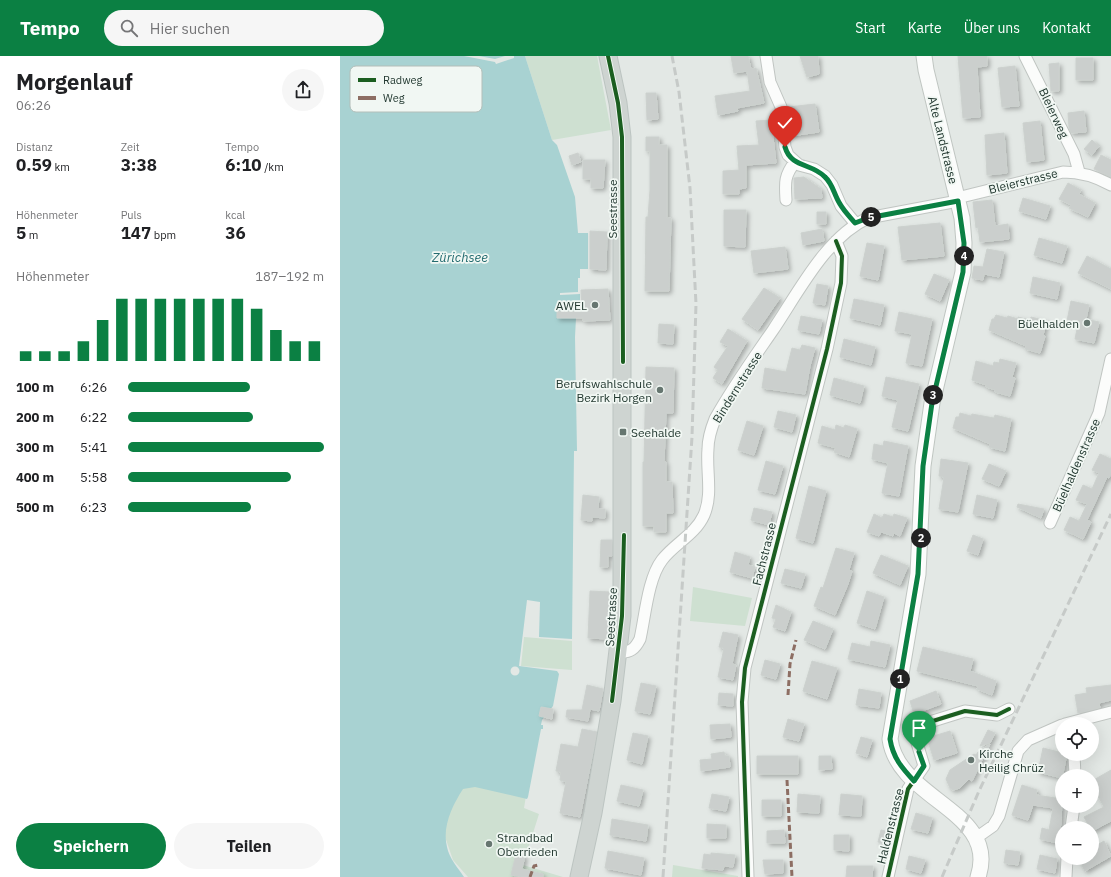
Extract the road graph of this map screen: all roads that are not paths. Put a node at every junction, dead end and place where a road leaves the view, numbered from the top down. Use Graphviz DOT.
graph roads {
  1 [pos="608,56"];
  2 [pos="766,56"];
  3 [pos="924,56"];
  4 [pos="1025,56"];
  5 [pos="795,162"];
  6 [pos="1079,172"];
  7 [pos="1111,185"];
  8 [pos="958,199"];
  9 [pos="786,200"];
  10 [pos="855,223"];
  11 [pos="836,241"];
  12 [pos="1111,359"];
  13 [pos="1050,523"];
  14 [pos="619,652"];
  15 [pos="1009,709"];
  16 [pos="1111,712"];
  17 [pos="1093,717"];
  18 [pos="1055,727"];
  19 [pos="914,781"];
  20 [pos="976,838"];
  21 [pos="1067,865"];
  22 [pos="579,877"];
  23 [pos="748,877"];
  24 [pos="888,877"];
  25 [pos="978,877"];
  26 [pos="1066,877"];
  1 -- 14 [label="main road, Seestrasse"];
  2 -- 5 [label="street"];
  3 -- 8 [label="main road, Alte Landstrasse"];
  4 -- 6 [label="street, Bleierweg"];
  5 -- 9 [label="street"];
  5 -- 10 [label="street"];
  6 -- 7 [label="street, Bleierstrasse"];
  6 -- 8 [label="street, Bleierstrasse"];
  8 -- 10 [label="street, Bindernstrasse"];
  8 -- 19 [label="main road, Alte Landstrasse"];
  10 -- 11 [label="street, Bindernstrasse"];
  11 -- 14 [label="street, Bindernstrasse"];
  11 -- 23 [label="street, Fachstrasse"];
  12 -- 13 [label="street, Büelhaldenstrasse"];
  14 -- 22 [label="main road, Seestrasse"];
  15 -- 19 [label="street, Haldenstrasse"];
  16 -- 17 [label="street"];
  18 -- 20 [label="street"];
  19 -- 20 [label="main road, Alte Landstrasse"];
  19 -- 24 [label="street, Haldenstrasse"];
  20 -- 25 [label="main road, Alte Landstrasse"];
  21 -- 26 [label="street"];
}
